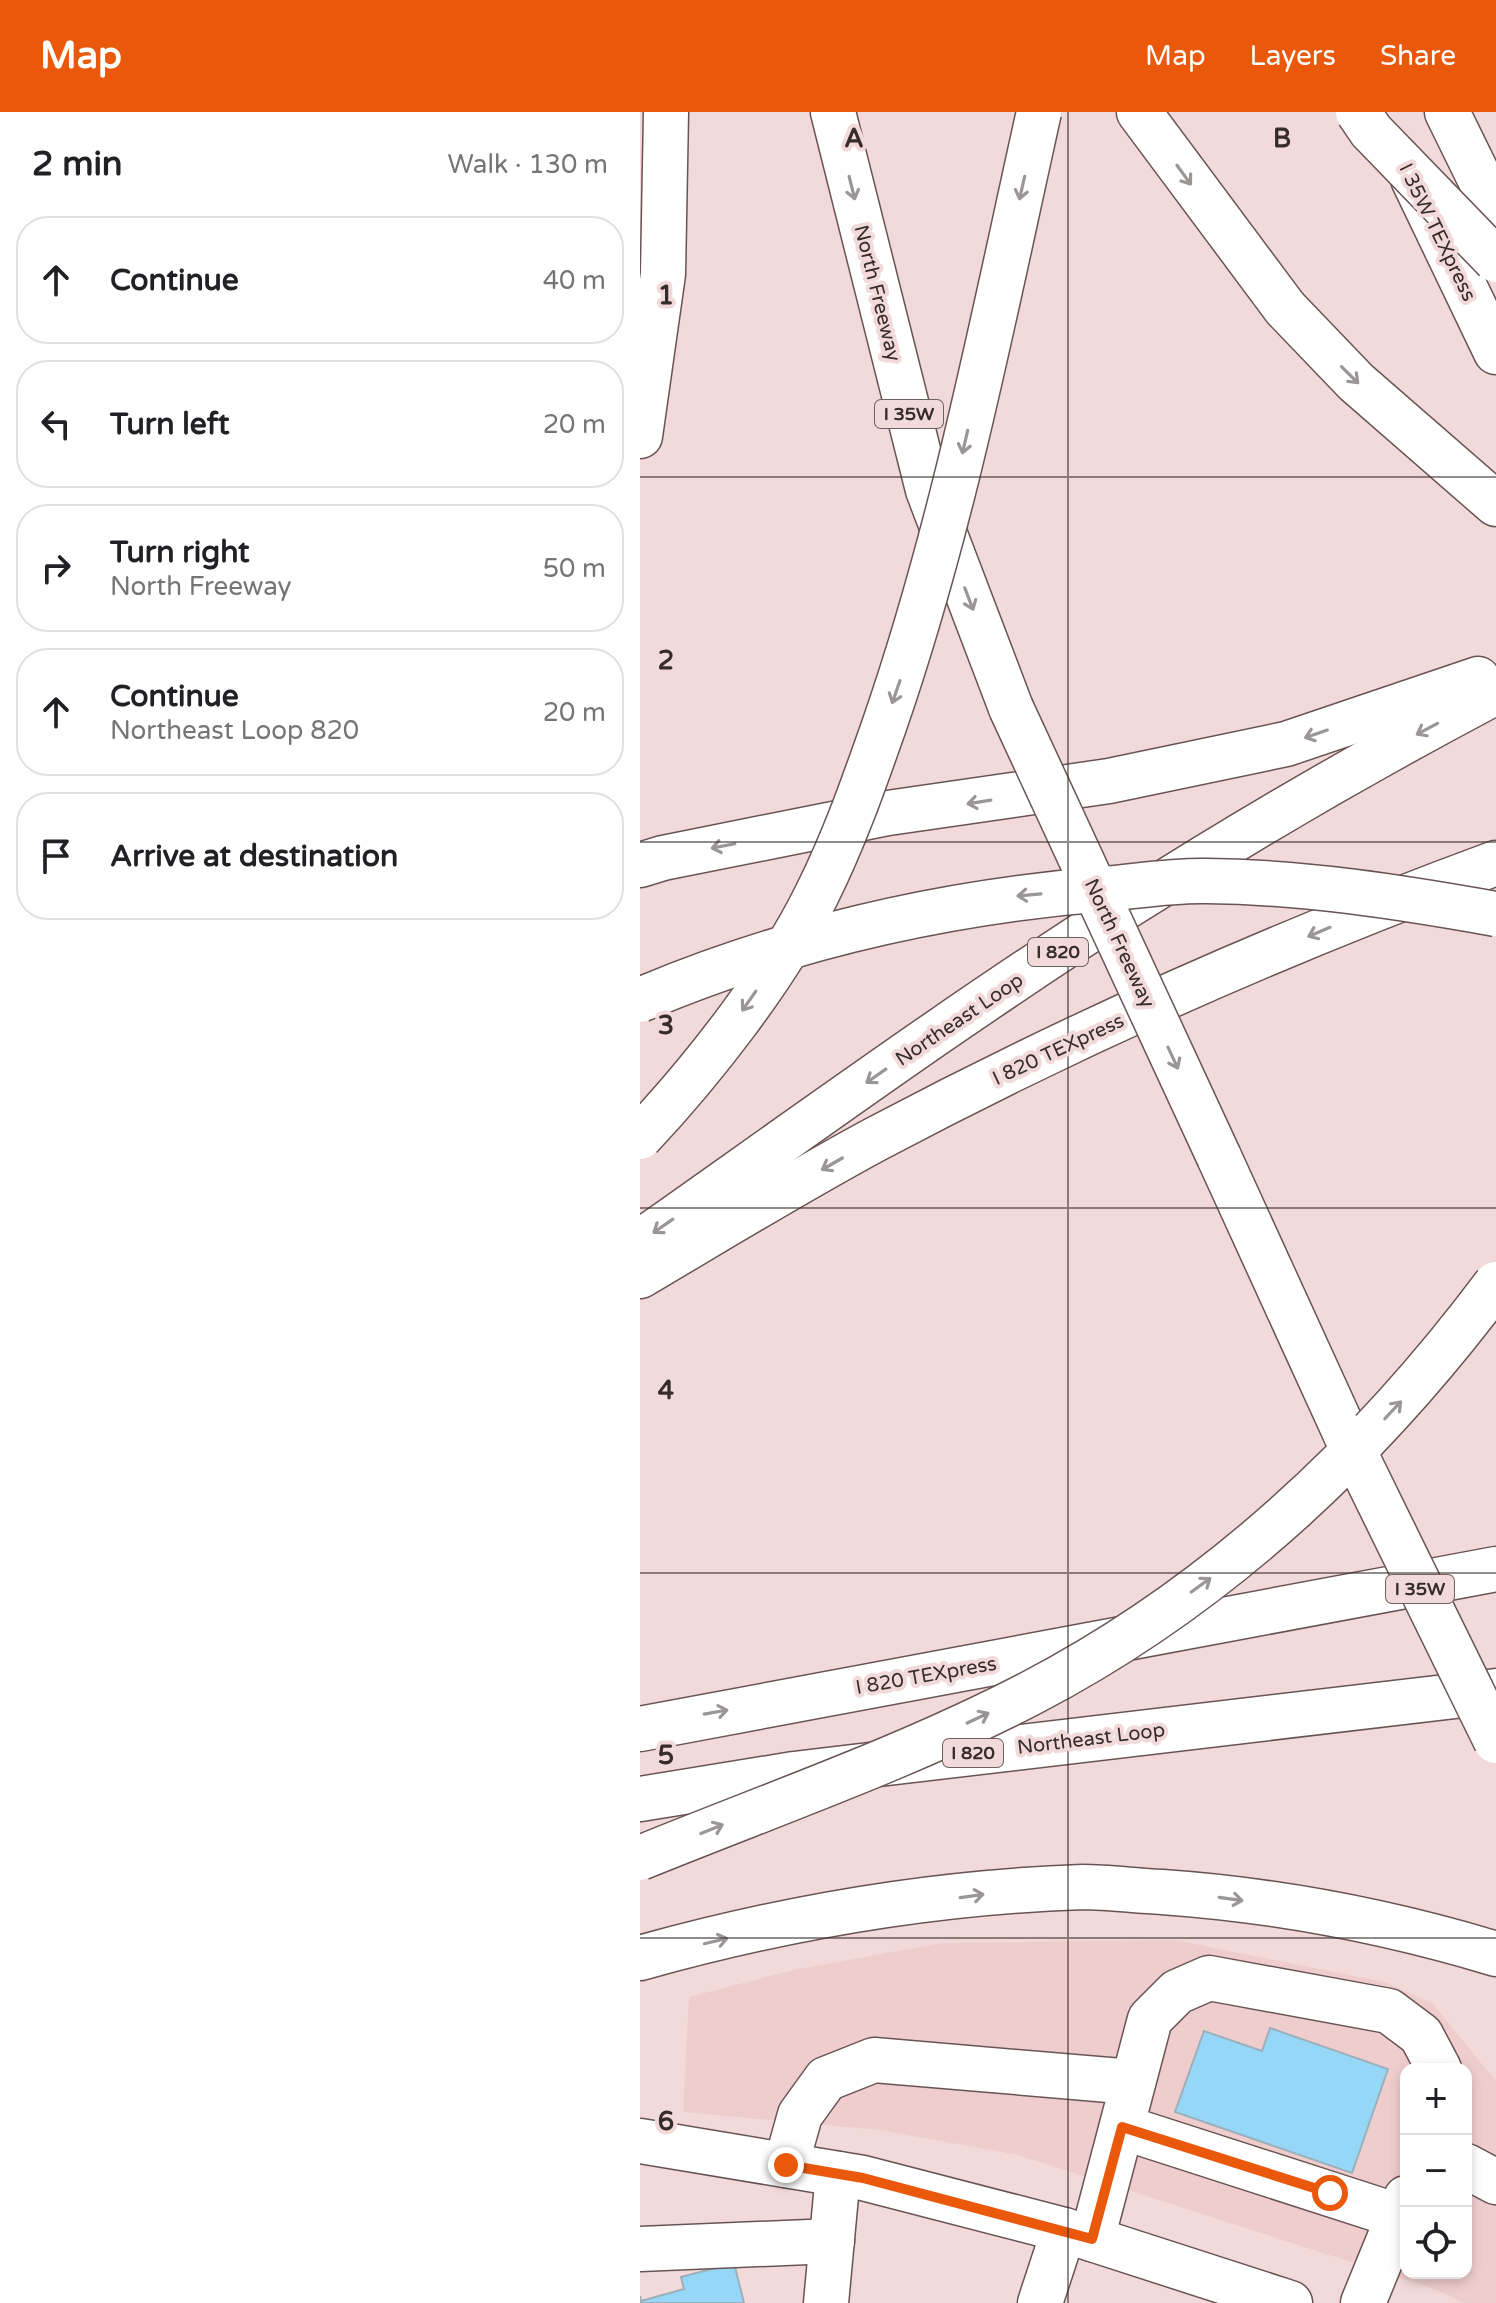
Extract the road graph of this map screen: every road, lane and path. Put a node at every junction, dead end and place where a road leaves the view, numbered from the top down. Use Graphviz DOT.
graph roads {
  1 [pos="666,112"];
  2 [pos="833,112"];
  3 [pos="1039,112"];
  4 [pos="1139,112"];
  5 [pos="1358,112"];
  6 [pos="1380,112"];
  7 [pos="1447,112"];
  8 [pos="1496,212"];
  9 [pos="1496,260"];
  10 [pos="1496,352"];
  11 [pos="640,436"];
  12 [pos="1496,504"];
  13 [pos="1496,673"];
  14 [pos="1496,692"];
  15 [pos="1496,863"];
  16 [pos="640,865"];
  17 [pos="1496,914"];
  18 [pos="640,1000"];
  19 [pos="640,1137"];
  20 [pos="640,1242"];
  21 [pos="640,1276"];
  22 [pos="1496,1284"];
  23 [pos="1496,1569"];
  24 [pos="1496,1691"];
  25 [pos="640,1729"];
  26 [pos="1496,1741"];
  27 [pos="794,1774"];
  28 [pos="640,1799"];
  29 [pos="640,1819"];
  30 [pos="640,1858"];
  31 [pos="1496,1954"];
  32 [pos="640,1958"];
  33 [pos="1436,2063"];
  34 [pos="1133,2082"];
  35 [pos="1122,2127"];
  36 [pos="640,2141"];
  37 [pos="786,2165"];
  38 [pos="1472,2169"];
  39 [pos="850,2176"];
  40 [pos="1496,2182"];
  41 [pos="1400,2206"];
  42 [pos="1400,2212"];
  43 [pos="1078,2234"];
  44 [pos="832,2241"];
  45 [pos="640,2249"];
  46 [pos="826,2303"];
  47 [pos="1040,2303"];
  48 [pos="1290,2303"];
  49 [pos="1363,2303"];
  1 -- 11 [label="main road"];
  2 -- 26 [label="main road, North Freeway / I 35W, one-way, bridge"];
  3 -- 19 [label="main road, one-way, bridge"];
  4 -- 12 [label="main road, one-way"];
  5 -- 9 [label="main road, bridge"];
  6 -- 10 [label="main road, I 35W TEXpress"];
  7 -- 8 [label="main road"];
  13 -- 16 [label="main road, one-way"];
  14 -- 20 [label="main road, Northeast Loop / I 820, one-way"];
  15 -- 21 [label="main road, I 820 TEXpress, one-way"];
  17 -- 18 [label="main road, one-way, bridge"];
  30 -- 22 [label="main road, one-way, bridge"];
  25 -- 23 [label="main road, I 820 TEXpress, one-way"];
  24 -- 27 [label="main road, Northeast Loop / I 820"];
  27 -- 28 [label="main road, Northeast Loop / I 820"];
  27 -- 29 [label="main road"];
  32 -- 31 [label="main road, one-way"];
  33 -- 34 [label="main road"];
  34 -- 35 [label="main road"];
  34 -- 37 [label="main road"];
  35 -- 41 [label="main road"];
  35 -- 43 [label="main road"];
  36 -- 37 [label="main road"];
  37 -- 39 [label="main road"];
  38 -- 40 [label="main road"];
  39 -- 43 [label="main road"];
  39 -- 44 [label="main road"];
  42 -- 49 [label="main road"];
  43 -- 47 [label="main road"];
  43 -- 48 [label="main road"];
  44 -- 45 [label="main road"];
  44 -- 46 [label="main road"];
}
